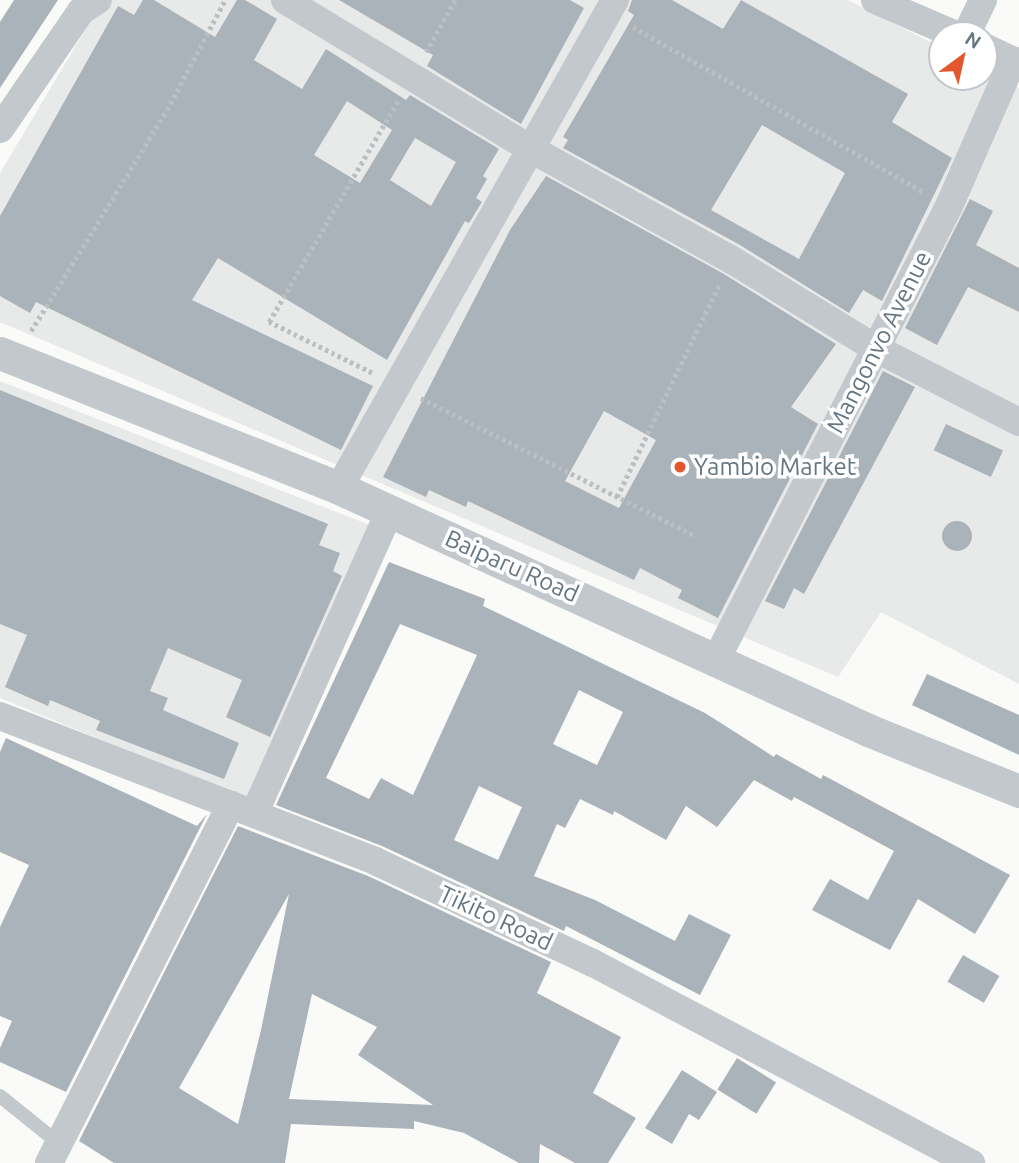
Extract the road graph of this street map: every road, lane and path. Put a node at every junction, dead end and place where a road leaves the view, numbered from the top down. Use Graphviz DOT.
graph roads {
  1 [pos="98,0"];
  2 [pos="225,0"];
  3 [pos="285,0"];
  4 [pos="454,0"];
  5 [pos="875,0"];
  6 [pos="983,0"];
  7 [pos="611,6"];
  8 [pos="973,21"];
  9 [pos="928,23"];
  10 [pos="998,53"];
  11 [pos="1016,61"];
  12 [pos="412,77"];
  13 [pos="0,129"];
  14 [pos="529,148"];
  15 [pos="949,206"];
  16 [pos="732,260"];
  17 [pos="875,348"];
  18 [pos="7,356"];
  19 [pos="394,384"];
  20 [pos="1019,422"];
  21 [pos="339,488"];
  22 [pos="617,496"];
  23 [pos="389,512"];
  24 [pos="695,536"];
  25 [pos="717,658"];
  26 [pos="0,716"];
  27 [pos="1019,791"];
  28 [pos="243,808"];
  29 [pos="0,1096"];
  30 [pos="55,1154"];
  31 [pos="971,1163"];
  1 -- 13 [label="street"];
  2 -- 18 [label="path"];
  3 -- 12 [label="street"];
  4 -- 12 [label="path"];
  5 -- 9 [label="street"];
  6 -- 8 [label="street"];
  7 -- 14 [label="street"];
  7 -- 15 [label="path"];
  10 -- 11 [label="street"];
  11 -- 15 [label="street, Mangonvo Avenue"];
  12 -- 14 [label="street"];
  12 -- 19 [label="path"];
  14 -- 16 [label="street"];
  14 -- 19 [label="street"];
  15 -- 17 [label="street, Mangonvo Avenue"];
  16 -- 17 [label="street"];
  16 -- 22 [label="path"];
  17 -- 20 [label="street"];
  17 -- 25 [label="street, Mangonvo Avenue"];
  18 -- 21 [label="street, Baiparu Road"];
  19 -- 21 [label="street"];
  19 -- 22 [label="path"];
  21 -- 23 [label="street, Baiparu Road"];
  22 -- 24 [label="path"];
  23 -- 25 [label="street, Baiparu Road"];
  23 -- 28 [label="street"];
  25 -- 27 [label="street, Baiparu Road"];
  26 -- 28 [label="street, Tikito Road"];
  28 -- 30 [label="street"];
  28 -- 31 [label="street, Tikito Road"];
  29 -- 30 [label="lane"];
}
